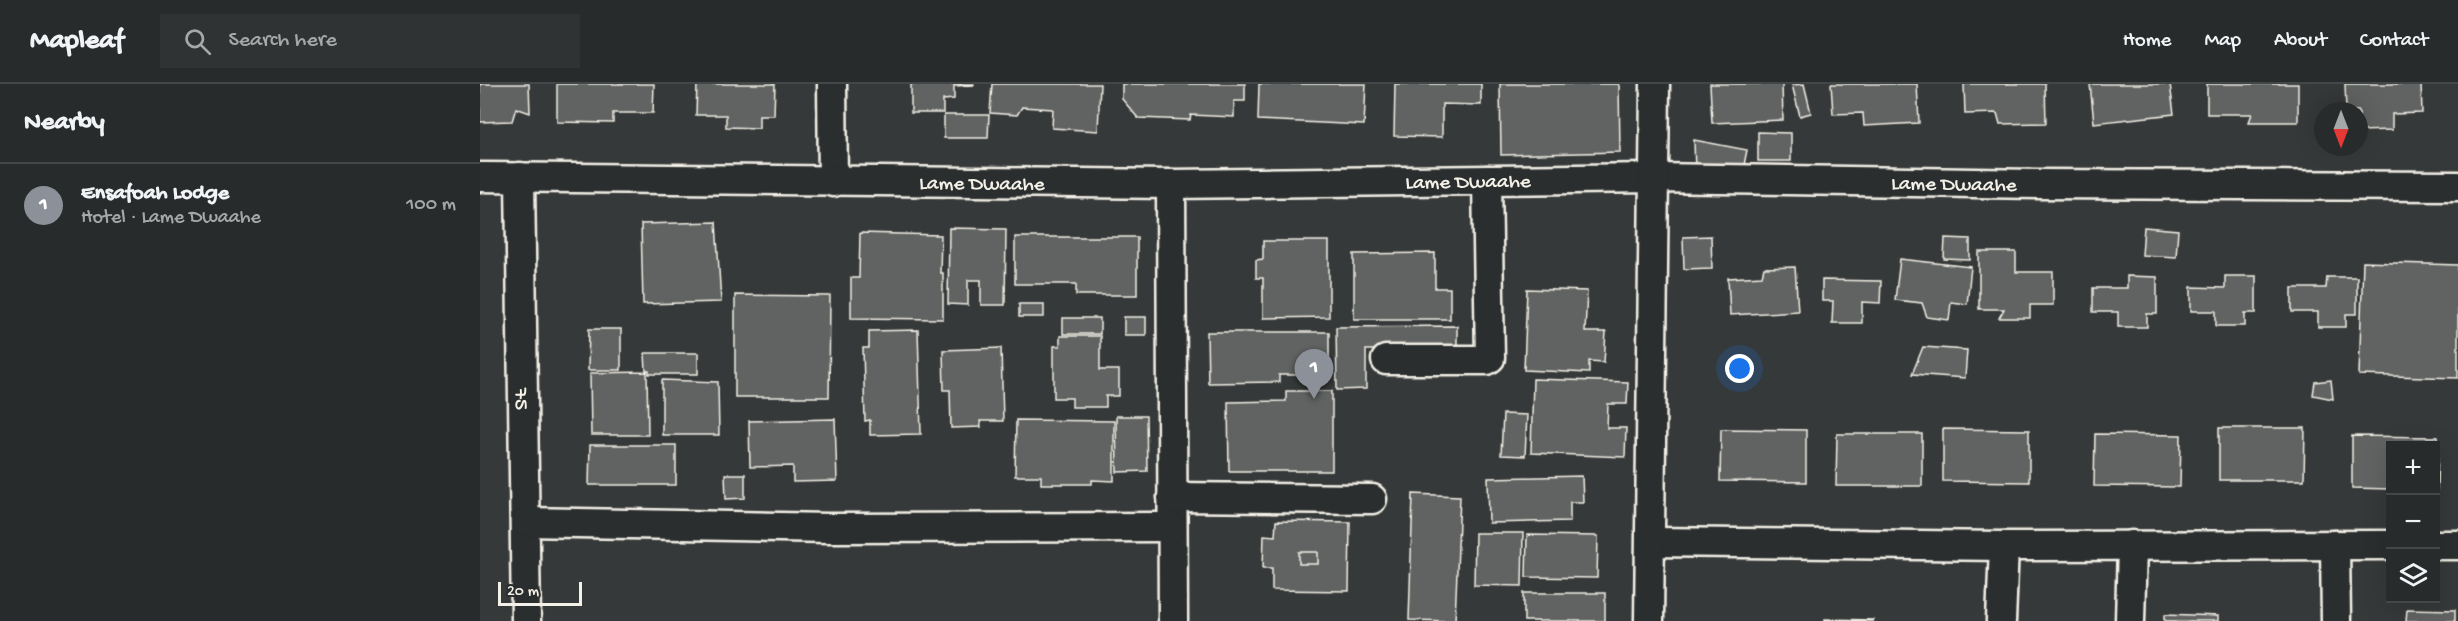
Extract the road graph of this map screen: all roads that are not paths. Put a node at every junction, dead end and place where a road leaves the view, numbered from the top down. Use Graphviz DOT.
graph roads {
  1 [pos="832,84"];
  2 [pos="1655,84"];
  3 [pos="480,177"];
  4 [pos="520,177"];
  5 [pos="1652,178"];
  6 [pos="1487,180"];
  7 [pos="833,182"];
  8 [pos="1171,184"];
  9 [pos="2458,186"];
  10 [pos="1386,360"];
  11 [pos="1172,497"];
  12 [pos="1372,499"];
  13 [pos="526,522"];
  14 [pos="1172,527"];
  15 [pos="1650,542"];
  16 [pos="2132,545"];
  17 [pos="2335,545"];
  18 [pos="2386,545"];
  19 [pos="2440,545"];
  20 [pos="2458,545"];
  21 [pos="2004,546"];
  22 [pos="526,621"];
  23 [pos="1173,621"];
  24 [pos="1649,621"];
  25 [pos="2001,621"];
  26 [pos="2130,621"];
  27 [pos="2336,621"];
  1 -- 7 [label="street"];
  2 -- 5 [label="street"];
  3 -- 4 [label="street, Lame Dwaahe"];
  4 -- 7 [label="street, Lame Dwaahe"];
  4 -- 13 [label="street, 75"];
  5 -- 6 [label="street, Lame Dwaahe"];
  5 -- 9 [label="street, Lame Dwaahe"];
  5 -- 15 [label="street"];
  6 -- 8 [label="street, Lame Dwaahe"];
  6 -- 10 [label="street"];
  7 -- 8 [label="street, Lame Dwaahe"];
  8 -- 11 [label="street"];
  11 -- 12 [label="street"];
  11 -- 14 [label="street"];
  13 -- 14 [label="street"];
  13 -- 22 [label="street, 75"];
  14 -- 23 [label="street"];
  15 -- 21 [label="street"];
  15 -- 24 [label="street"];
  16 -- 17 [label="street"];
  16 -- 21 [label="street"];
  16 -- 26 [label="street"];
  17 -- 18 [label="street"];
  17 -- 27 [label="street"];
  19 -- 20 [label="street"];
  21 -- 25 [label="street"];
}
